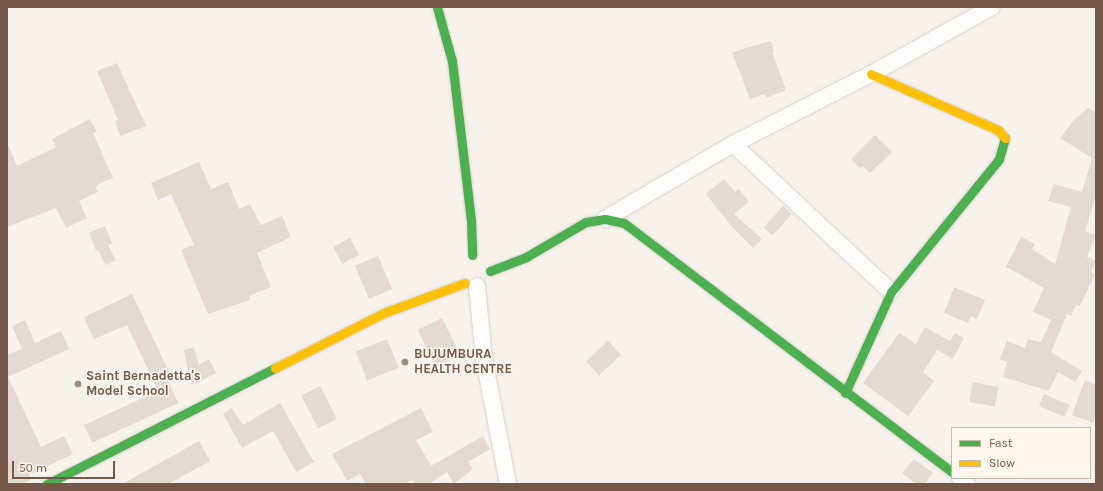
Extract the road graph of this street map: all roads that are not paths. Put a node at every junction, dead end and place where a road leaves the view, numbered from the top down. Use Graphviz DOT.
graph roads {
  1 [pos="437,7"];
  2 [pos="992,7"];
  3 [pos="872,74"];
  4 [pos="733,144"];
  5 [pos="605,219"];
  6 [pos="490,271"];
  7 [pos="467,282"];
  8 [pos="892,292"];
  9 [pos="845,393"];
  10 [pos="951,471"];
  11 [pos="47,484"];
  12 [pos="508,484"];
  1 -- 6 [label="street"];
  2 -- 3 [label="street"];
  3 -- 4 [label="street"];
  3 -- 8 [label="street"];
  4 -- 5 [label="street"];
  4 -- 8 [label="street"];
  5 -- 6 [label="street"];
  5 -- 9 [label="street"];
  6 -- 7 [label="street"];
  7 -- 11 [label="street"];
  7 -- 12 [label="street"];
  8 -- 9 [label="street"];
  9 -- 10 [label="street"];
}
